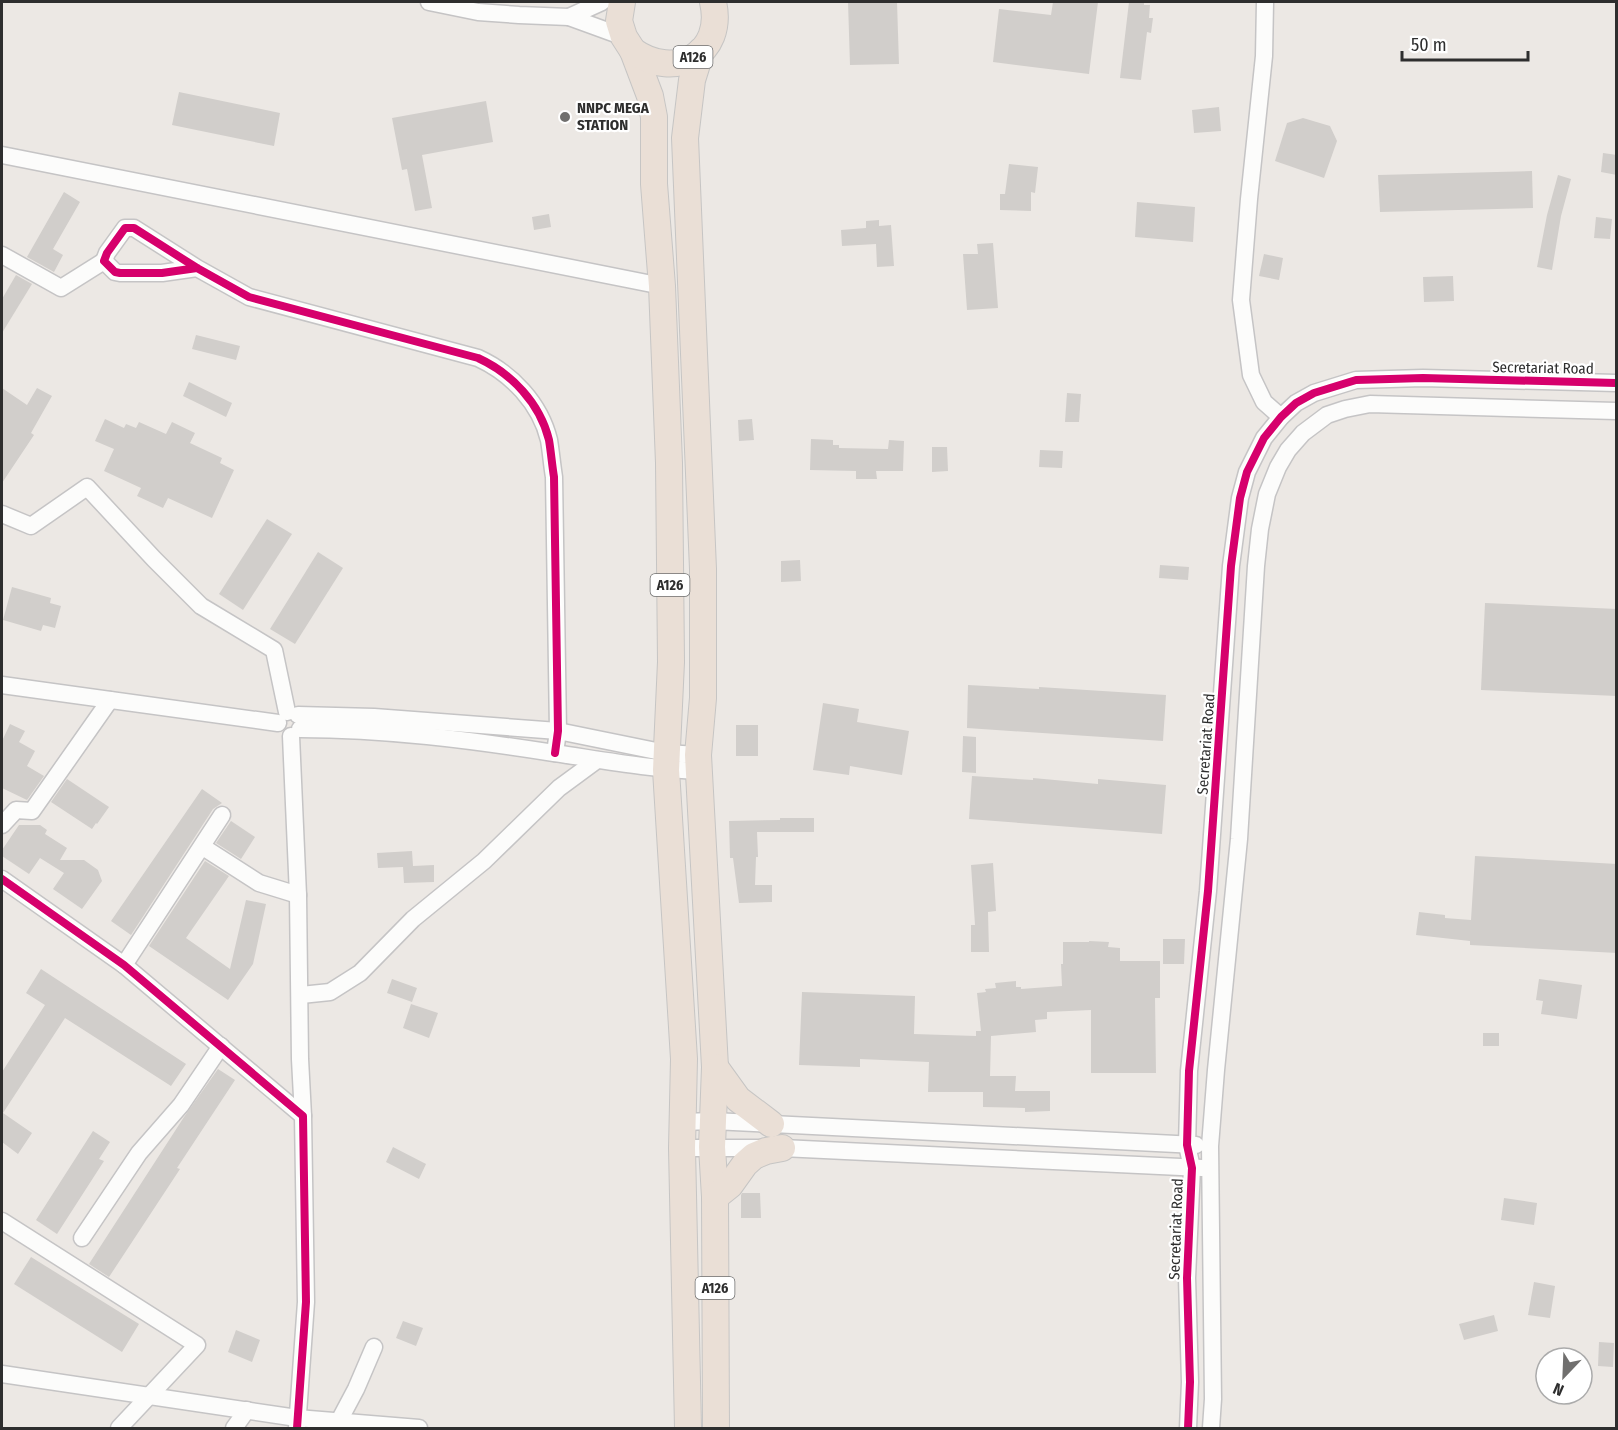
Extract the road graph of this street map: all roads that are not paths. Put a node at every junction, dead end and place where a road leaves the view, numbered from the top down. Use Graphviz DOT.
graph roads {
  1 [pos="429,2"];
  2 [pos="602,2"];
  3 [pos="621,2"];
  4 [pos="713,2"];
  5 [pos="1265,2"];
  6 [pos="477,7"];
  7 [pos="569,17"];
  8 [pos="628,44"];
  9 [pos="701,51"];
  10 [pos="2,155"];
  11 [pos="2,255"];
  12 [pos="104,261"];
  13 [pos="197,268"];
  14 [pos="662,286"];
  15 [pos="1617,383"];
  16 [pos="1617,411"];
  17 [pos="1281,417"];
  18 [pos="2,514"];
  19 [pos="2,685"];
  20 [pos="110,700"];
  21 [pos="291,723"];
  22 [pos="558,731"];
  23 [pos="555,753"];
  24 [pos="597,760"];
  25 [pos="666,761"];
  26 [pos="698,763"];
  27 [pos="222,815"];
  28 [pos="2,825"];
  29 [pos="203,847"];
  30 [pos="2,879"];
  31 [pos="298,895"];
  32 [pos="124,965"];
  33 [pos="301,995"];
  34 [pos="221,1046"];
  35 [pos="715,1067"];
  36 [pos="303,1116"];
  37 [pos="714,1121"];
  38 [pos="682,1122"];
  39 [pos="771,1124"];
  40 [pos="1187,1145"];
  41 [pos="1210,1146"];
  42 [pos="712,1147"];
  43 [pos="682,1148"];
  44 [pos="782,1148"];
  45 [pos="1192,1168"];
  46 [pos="1210,1168"];
  47 [pos="715,1197"];
  48 [pos="2,1221"];
  49 [pos="82,1238"];
  50 [pos="374,1347"];
  51 [pos="2,1374"];
  52 [pos="149,1395"];
  53 [pos="247,1410"];
  54 [pos="339,1421"];
  55 [pos="297,1423"];
  56 [pos="119,1428"];
  57 [pos="234,1428"];
  58 [pos="419,1428"];
  59 [pos="688,1428"];
  60 [pos="716,1428"];
  61 [pos="1188,1428"];
  62 [pos="1211,1428"];
  1 -- 6 [label="street"];
  2 -- 7 [label="street"];
  3 -- 8 [label="highway, A126"];
  4 -- 9 [label="highway, A126"];
  5 -- 17 [label="street"];
  6 -- 7 [label="street"];
  7 -- 8 [label="street"];
  8 -- 9 [label="highway, A126"];
  8 -- 14 [label="highway, A126"];
  9 -- 26 [label="highway, A126"];
  10 -- 14 [label="street"];
  11 -- 12 [label="street"];
  12 -- 13 [label="street"];
  12 -- 13 [label="street"];
  13 -- 22 [label="street"];
  14 -- 25 [label="highway, A126"];
  15 -- 17 [label="street, Secretariat Road"];
  16 -- 41 [label="street"];
  17 -- 40 [label="street, Secretariat Road"];
  18 -- 21 [label="street"];
  19 -- 20 [label="street"];
  20 -- 21 [label="street"];
  20 -- 28 [label="street"];
  21 -- 22 [label="street"];
  21 -- 23 [label="street"];
  21 -- 31 [label="street"];
  22 -- 23 [label="street"];
  22 -- 25 [label="street"];
  23 -- 24 [label="street"];
  24 -- 25 [label="street"];
  24 -- 33 [label="street"];
  25 -- 26 [label="street"];
  25 -- 38 [label="highway, A126"];
  26 -- 35 [label="highway, A126"];
  27 -- 29 [label="street"];
  29 -- 31 [label="street"];
  29 -- 32 [label="street"];
  30 -- 32 [label="street"];
  31 -- 33 [label="street"];
  32 -- 34 [label="street"];
  33 -- 36 [label="street"];
  34 -- 36 [label="street"];
  34 -- 49 [label="street"];
  35 -- 37 [label="highway, A126"];
  35 -- 39 [label="highway"];
  36 -- 55 [label="street"];
  37 -- 38 [label="street"];
  37 -- 39 [label="street"];
  37 -- 42 [label="highway, A126"];
  38 -- 43 [label="highway, A126"];
  39 -- 40 [label="street"];
  40 -- 41 [label="street"];
  40 -- 45 [label="street, Secretariat Road"];
  41 -- 46 [label="street"];
  42 -- 43 [label="street, Secretariat Road"];
  42 -- 44 [label="street, Secretariat Road"];
  42 -- 47 [label="highway, A126"];
  43 -- 59 [label="highway, A126"];
  44 -- 45 [label="street, Secretariat Road"];
  44 -- 47 [label="highway"];
  45 -- 46 [label="street, Secretariat Road"];
  45 -- 61 [label="street, Secretariat Road"];
  46 -- 62 [label="street"];
  47 -- 60 [label="highway, A126"];
  48 -- 52 [label="street"];
  50 -- 54 [label="street"];
  51 -- 52 [label="street"];
  52 -- 53 [label="street"];
  52 -- 56 [label="street"];
  53 -- 55 [label="street"];
  53 -- 57 [label="street"];
  54 -- 55 [label="street"];
  54 -- 58 [label="street"];
}
